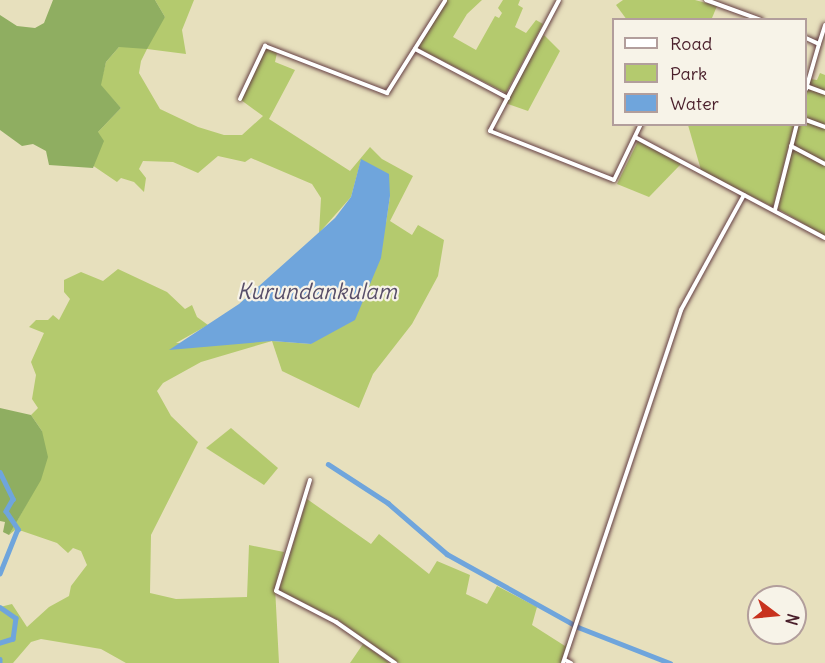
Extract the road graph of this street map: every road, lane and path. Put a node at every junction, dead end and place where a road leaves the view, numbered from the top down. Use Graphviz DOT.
graph roads {
  1 [pos="559,0"];
  2 [pos="706,0"];
  3 [pos="445,1"];
  4 [pos="756,18"];
  5 [pos="825,25"];
  6 [pos="807,38"];
  7 [pos="819,44"];
  8 [pos="415,49"];
  9 [pos="807,84"];
  10 [pos="807,87"];
  11 [pos="825,93"];
  12 [pos="508,98"];
  13 [pos="240,99"];
  14 [pos="807,120"];
  15 [pos="640,126"];
  16 [pos="796,126"];
  17 [pos="825,127"];
  18 [pos="635,137"];
  19 [pos="791,146"];
  20 [pos="825,164"];
  21 [pos="744,195"];
  22 [pos="775,210"];
  23 [pos="825,238"];
  24 [pos="310,480"];
  25 [pos="564,662"];
  26 [pos="395,663"];
  27 [pos="571,663"];
  1 -- 12 [label="street"];
  2 -- 4 [label="street"];
  3 -- 8 [label="street"];
  5 -- 7 [label="street"];
  6 -- 7 [label="street"];
  7 -- 9 [label="street"];
  8 -- 12 [label="street"];
  8 -- 13 [label="street"];
  10 -- 11 [label="street"];
  12 -- 18 [label="street"];
  14 -- 17 [label="street"];
  15 -- 18 [label="street"];
  16 -- 19 [label="street"];
  18 -- 21 [label="street"];
  19 -- 20 [label="street"];
  19 -- 22 [label="street"];
  21 -- 22 [label="street"];
  21 -- 25 [label="street"];
  22 -- 23 [label="street"];
  24 -- 26 [label="street"];
  25 -- 27 [label="street"];
}
